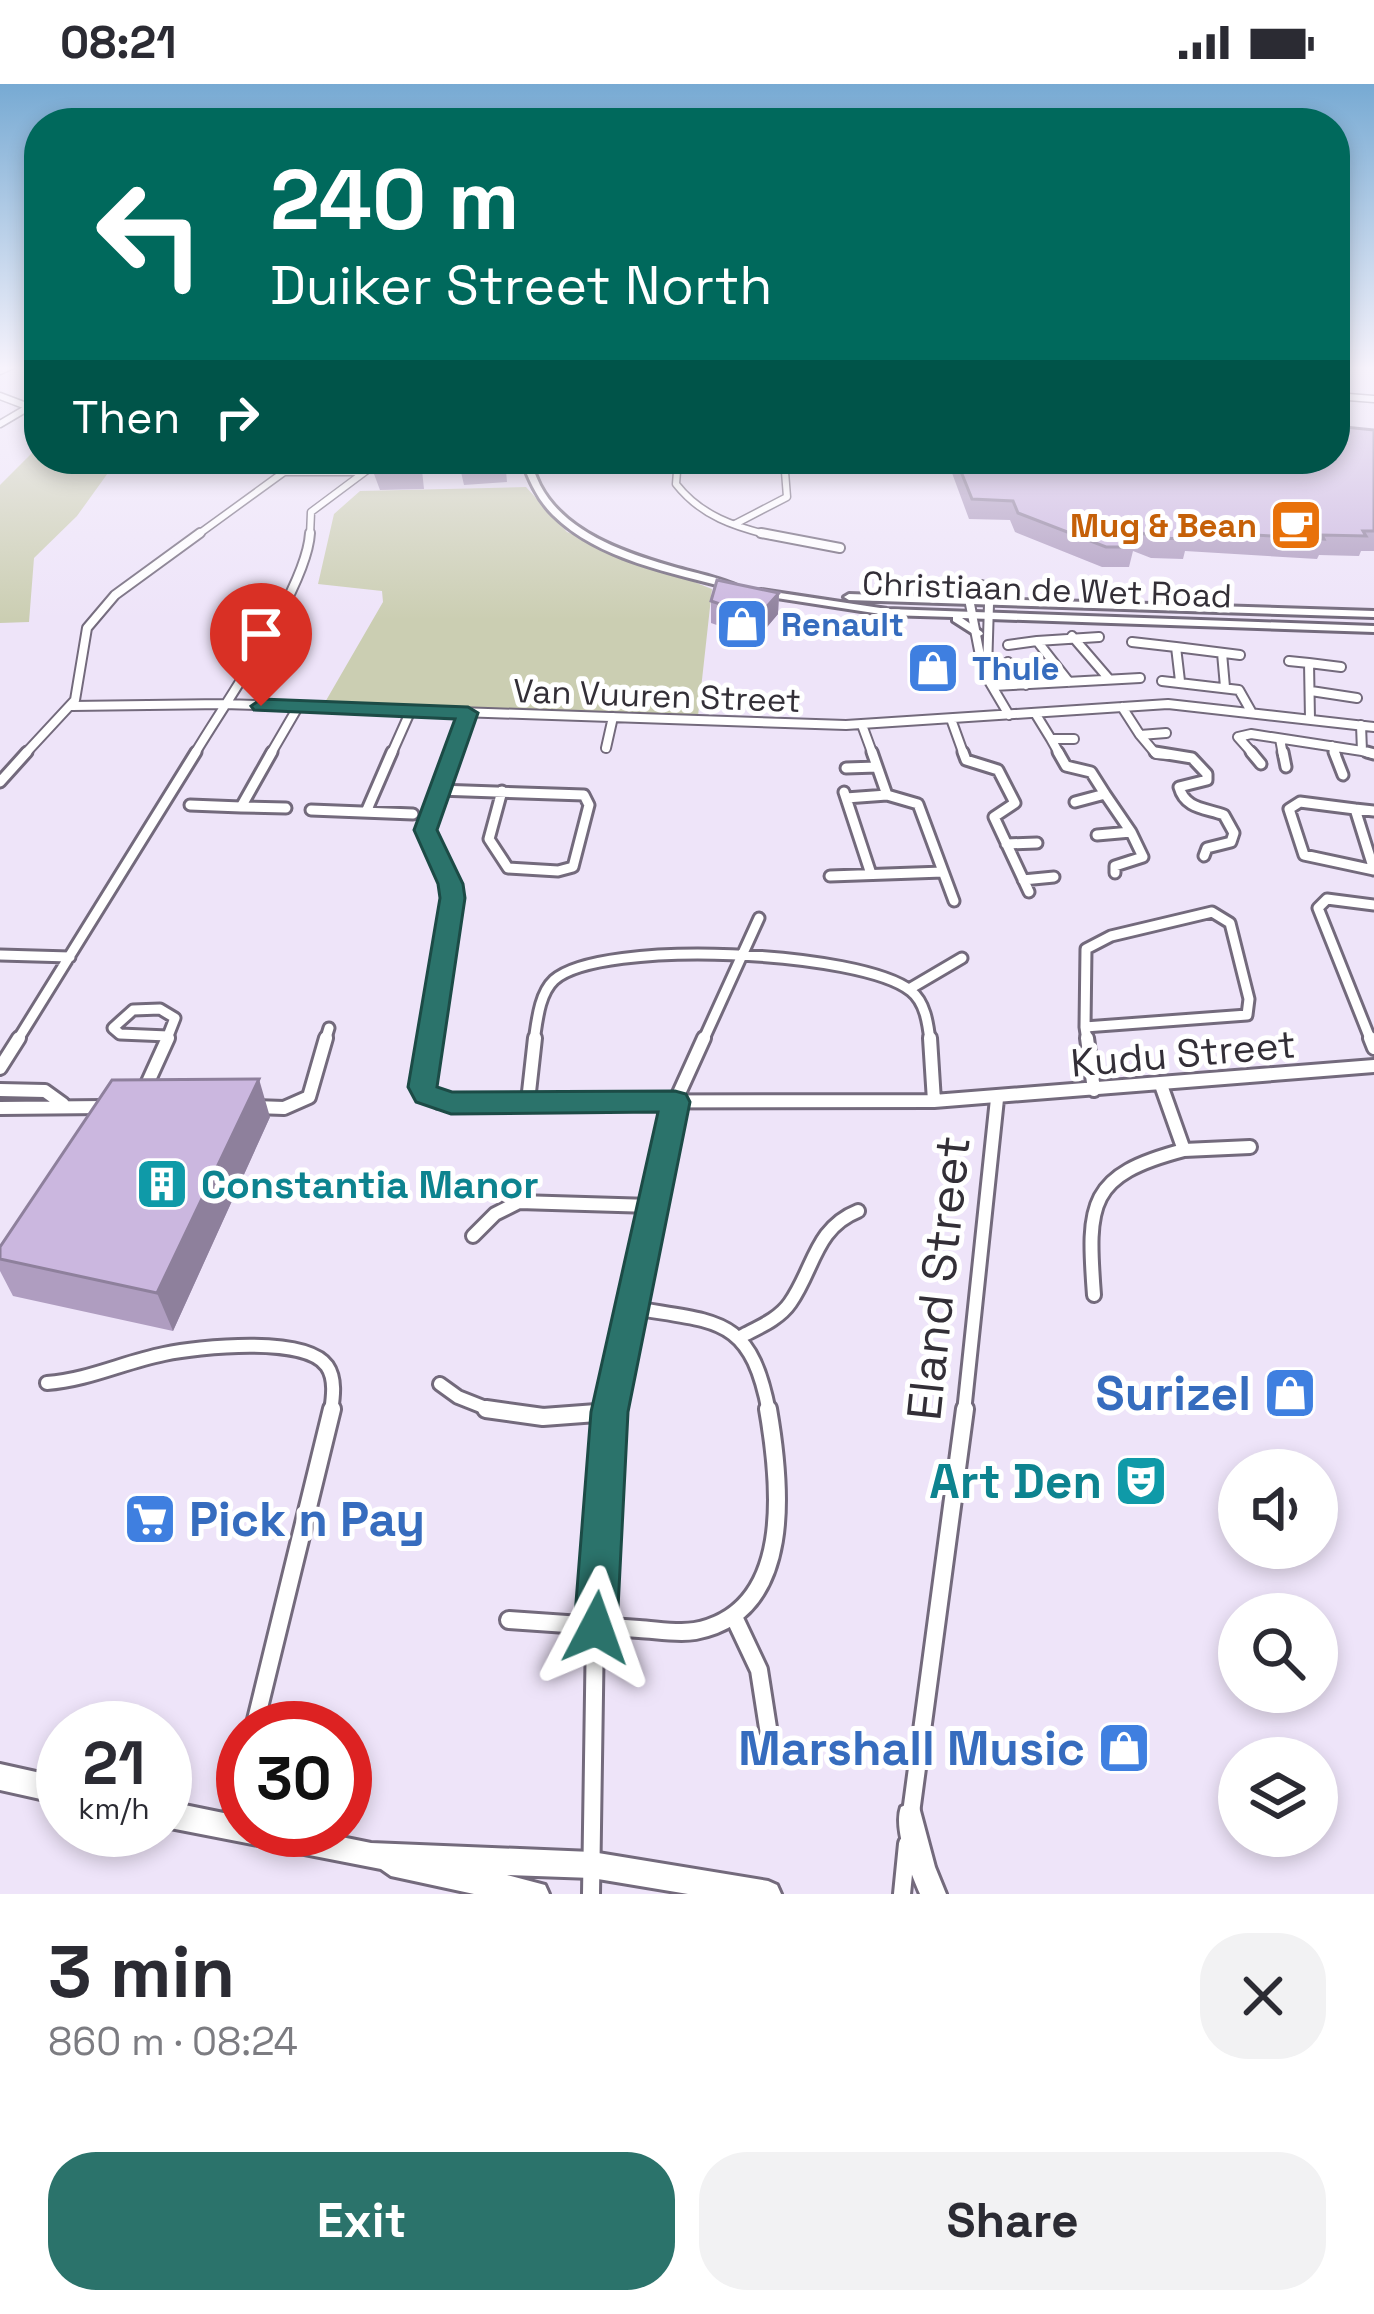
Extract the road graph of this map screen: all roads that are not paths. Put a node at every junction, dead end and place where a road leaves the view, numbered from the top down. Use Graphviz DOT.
graph roads {
  1 [pos="284,474"];
  2 [pos="350,474"];
  3 [pos="531,474"];
  4 [pos="541,474"];
  5 [pos="676,474"];
  6 [pos="786,474"];
  7 [pos="735,524"];
  8 [pos="587,533"];
  9 [pos="840,548"];
  10 [pos="721,583"];
  11 [pos="897,601"];
  12 [pos="1049,604"];
  13 [pos="972,610"];
  14 [pos="990,610"];
  15 [pos="930,614"];
  16 [pos="1374,614"];
  17 [pos="1036,616"];
  18 [pos="1374,629"];
  19 [pos="984,633"];
  20 [pos="1072,636"];
  21 [pos="1099,637"];
  22 [pos="1037,640"];
  23 [pos="1132,642"];
  24 [pos="1008,645"];
  25 [pos="1177,647"];
  26 [pos="1222,653"];
  27 [pos="1240,656"];
  28 [pos="1289,661"];
  29 [pos="1008,662"];
  30 [pos="1309,663"];
  31 [pos="1341,667"];
  32 [pos="1140,678"];
  33 [pos="1109,679"];
  34 [pos="1162,681"];
  35 [pos="1180,681"];
  36 [pos="1069,682"];
  37 [pos="1026,685"];
  38 [pos="993,686"];
  39 [pos="1225,687"];
  40 [pos="1311,692"];
  41 [pos="1357,698"];
  42 [pos="224,704"];
  43 [pos="72,706"];
  44 [pos="298,706"];
  45 [pos="1122,707"];
  46 [pos="411,710"];
  47 [pos="468,713"];
  48 [pos="1035,713"];
  49 [pos="1252,713"];
  50 [pos="1009,715"];
  51 [pos="613,716"];
  52 [pos="951,719"];
  53 [pos="1310,719"];
  54 [pos="862,725"];
  55 [pos="1361,725"];
  56 [pos="1374,728"];
  57 [pos="1166,734"];
  58 [pos="1140,735"];
  59 [pos="1051,739"];
  60 [pos="1074,739"];
  61 [pos="1280,739"];
  62 [pos="1332,746"];
  63 [pos="606,748"];
  64 [pos="1362,751"];
  65 [pos="1374,754"];
  66 [pos="1261,764"];
  67 [pos="877,767"];
  68 [pos="1286,767"];
  69 [pos="846,768"];
  70 [pos="1343,776"];
  71 [pos="0,782"];
  72 [pos="438,790"];
  73 [pos="502,791"];
  74 [pos="1105,794"];
  75 [pos="887,795"];
  76 [pos="1075,802"];
  77 [pos="190,805"];
  78 [pos="241,807"];
  79 [pos="1192,807"];
  80 [pos="286,808"];
  81 [pos="1355,809"];
  82 [pos="311,810"];
  83 [pos="1374,811"];
  84 [pos="366,812"];
  85 [pos="413,814"];
  86 [pos="1186,819"];
  87 [pos="1131,832"];
  88 [pos="1097,835"];
  89 [pos="1368,839"];
  90 [pos="1037,843"];
  91 [pos="1006,844"];
  92 [pos="1204,856"];
  93 [pos="1374,870"];
  94 [pos="943,872"];
  95 [pos="1115,873"];
  96 [pos="871,874"];
  97 [pos="830,876"];
  98 [pos="1054,878"];
  99 [pos="1023,880"];
  100 [pos="1029,892"];
  101 [pos="954,901"];
  102 [pos="1374,905"];
  103 [pos="759,918"];
  104 [pos="0,955"];
  105 [pos="742,955"];
  106 [pos="70,957"];
  107 [pos="962,958"];
  108 [pos="911,988"];
  109 [pos="1085,1027"];
  110 [pos="328,1028"];
  111 [pos="168,1036"];
  112 [pos="1374,1048"];
  113 [pos="1374,1066"];
  114 [pos="0,1068"];
  115 [pos="1161,1085"];
  116 [pos="0,1090"];
  117 [pos="1094,1090"];
  118 [pos="997,1099"];
  119 [pos="529,1101"];
  120 [pos="934,1101"];
  121 [pos="675,1102"];
  122 [pos="72,1107"];
  123 [pos="115,1107"];
  124 [pos="158,1107"];
  125 [pos="242,1107"];
  126 [pos="0,1108"];
  127 [pos="1250,1147"];
  128 [pos="1184,1150"];
  129 [pos="652,1206"];
  130 [pos="858,1211"];
  131 [pos="473,1236"];
  132 [pos="1094,1295"];
  133 [pos="628,1307"];
  134 [pos="742,1336"];
  135 [pos="46,1383"];
  136 [pos="440,1384"];
  137 [pos="610,1412"];
  138 [pos="734,1617"];
  139 [pos="509,1620"];
  140 [pos="596,1628"];
  141 [pos="261,1701"];
  142 [pos="768,1728"];
  143 [pos="0,1777"];
  144 [pos="36,1785"];
  145 [pos="910,1816"];
  146 [pos="372,1856"];
  147 [pos="372,1856"];
  148 [pos="592,1865"];
  149 [pos="536,1894"];
  150 [pos="591,1894"];
  151 [pos="768,1894"];
  152 [pos="902,1894"];
  153 [pos="933,1894"];
  1 -- 43 [label="street"];
  2 -- 42 [label="street"];
  3 -- 8 [label="main road, Christiaan de Wet Road"];
  4 -- 8 [label="main road, Christiaan de Wet Road"];
  5 -- 7 [label="street"];
  6 -- 7 [label="street"];
  7 -- 9 [label="street"];
  8 -- 10 [label="main road, Christiaan de Wet Road"];
  10 -- 11 [label="main road, Christiaan de Wet Road"];
  10 -- 15 [label="main road, Christiaan de Wet Road"];
  11 -- 12 [label="main road"];
  11 -- 13 [label="main road, Christiaan de Wet Road"];
  12 -- 14 [label="main road, Christiaan de Wet Road"];
  12 -- 16 [label="main road, Christiaan de Wet Road"];
  13 -- 14 [label="main road, Christiaan de Wet Road"];
  13 -- 15 [label="main road, Christiaan de Wet Road"];
  13 -- 19 [label="street"];
  14 -- 17 [label="main road, Christiaan de Wet Road"];
  14 -- 19 [label="street"];
  15 -- 19 [label="main road"];
  17 -- 18 [label="main road, Christiaan de Wet Road"];
  17 -- 19 [label="main road"];
  19 -- 38 [label="street"];
  20 -- 21 [label="street"];
  20 -- 22 [label="street"];
  20 -- 33 [label="street"];
  22 -- 24 [label="street"];
  22 -- 36 [label="street"];
  23 -- 25 [label="street"];
  25 -- 26 [label="street"];
  25 -- 35 [label="street"];
  26 -- 27 [label="street"];
  26 -- 39 [label="street"];
  28 -- 30 [label="street"];
  29 -- 37 [label="street"];
  30 -- 31 [label="street"];
  30 -- 40 [label="street"];
  32 -- 33 [label="street"];
  33 -- 36 [label="street"];
  34 -- 35 [label="street"];
  35 -- 39 [label="street"];
  36 -- 37 [label="street"];
  37 -- 38 [label="street"];
  38 -- 50 [label="street"];
  39 -- 49 [label="street"];
  40 -- 41 [label="street"];
  40 -- 53 [label="street"];
  42 -- 43 [label="street, Van Vuuren Street"];
  42 -- 44 [label="street, Van Vuuren Street"];
  42 -- 106 [label="street"];
  43 -- 71 [label="street"];
  44 -- 46 [label="street, Van Vuuren Street"];
  44 -- 78 [label="street"];
  45 -- 48 [label="street, Van Vuuren Street"];
  45 -- 49 [label="street, Van Vuuren Street"];
  45 -- 58 [label="street"];
  46 -- 47 [label="street, Van Vuuren Street"];
  46 -- 84 [label="street"];
  47 -- 51 [label="street, Van Vuuren Street"];
  47 -- 72 [label="street"];
  48 -- 50 [label="street, Van Vuuren Street"];
  48 -- 59 [label="street"];
  49 -- 53 [label="street"];
  50 -- 52 [label="street, Van Vuuren Street"];
  51 -- 54 [label="street, Van Vuuren Street"];
  51 -- 63 [label="street"];
  52 -- 54 [label="street, Van Vuuren Street"];
  52 -- 91 [label="street"];
  53 -- 55 [label="street"];
  54 -- 67 [label="street"];
  55 -- 56 [label="street"];
  55 -- 64 [label="street"];
  57 -- 58 [label="street"];
  58 -- 79 [label="street"];
  59 -- 60 [label="street"];
  59 -- 74 [label="street"];
  61 -- 62 [label="street"];
  61 -- 66 [label="street"];
  61 -- 68 [label="street"];
  62 -- 64 [label="street"];
  62 -- 70 [label="street"];
  64 -- 65 [label="street"];
  67 -- 69 [label="street"];
  67 -- 75 [label="street"];
  72 -- 73 [label="street"];
  72 -- 119 [label="street, Kudu Street"];
  73 -- 73 [label="street"];
  74 -- 76 [label="street"];
  74 -- 87 [label="street"];
  75 -- 94 [label="street"];
  75 -- 96 [label="street"];
  77 -- 78 [label="street"];
  78 -- 80 [label="street"];
  79 -- 86 [label="street"];
  79 -- 92 [label="street"];
  81 -- 83 [label="street"];
  81 -- 89 [label="street"];
  81 -- 93 [label="street"];
  82 -- 84 [label="street"];
  84 -- 85 [label="street"];
  87 -- 88 [label="street"];
  87 -- 95 [label="street"];
  89 -- 93 [label="street"];
  90 -- 91 [label="street"];
  91 -- 99 [label="street"];
  94 -- 96 [label="street"];
  94 -- 101 [label="street"];
  96 -- 97 [label="street"];
  98 -- 99 [label="street"];
  99 -- 100 [label="street"];
  102 -- 112 [label="street"];
  103 -- 105 [label="street"];
  104 -- 106 [label="street"];
  105 -- 108 [label="street"];
  105 -- 119 [label="street"];
  105 -- 121 [label="street"];
  106 -- 114 [label="street"];
  107 -- 108 [label="street"];
  108 -- 120 [label="street"];
  109 -- 109 [label="street"];
  109 -- 117 [label="street"];
  110 -- 125 [label="street"];
  111 -- 111 [label="street"];
  111 -- 124 [label="street"];
  113 -- 115 [label="street, Kudu Street"];
  115 -- 117 [label="street, Kudu Street"];
  115 -- 128 [label="street"];
  116 -- 122 [label="street"];
  117 -- 118 [label="street, Kudu Street"];
  118 -- 120 [label="street, Kudu Street"];
  118 -- 145 [label="street, Eland Street"];
  119 -- 121 [label="street, Kudu Street"];
  120 -- 121 [label="street, Kudu Street"];
  121 -- 129 [label="street"];
  122 -- 123 [label="street"];
  122 -- 126 [label="street"];
  127 -- 128 [label="street"];
  128 -- 132 [label="street"];
  129 -- 131 [label="street"];
  129 -- 133 [label="street"];
  130 -- 134 [label="street"];
  133 -- 134 [label="street"];
  133 -- 137 [label="street"];
  134 -- 138 [label="street"];
  135 -- 141 [label="street"];
  136 -- 137 [label="street"];
  137 -- 140 [label="street"];
  138 -- 140 [label="street"];
  138 -- 142 [label="street"];
  139 -- 140 [label="street"];
  140 -- 148 [label="street"];
  143 -- 144 [label="main road"];
  145 -- 152 [label="street, Eland Street"];
  145 -- 153 [label="main road"];
  146 -- 148 [label="main road"];
  147 -- 149 [label="main road"];
  148 -- 150 [label="street"];
  148 -- 151 [label="main road"];
}
